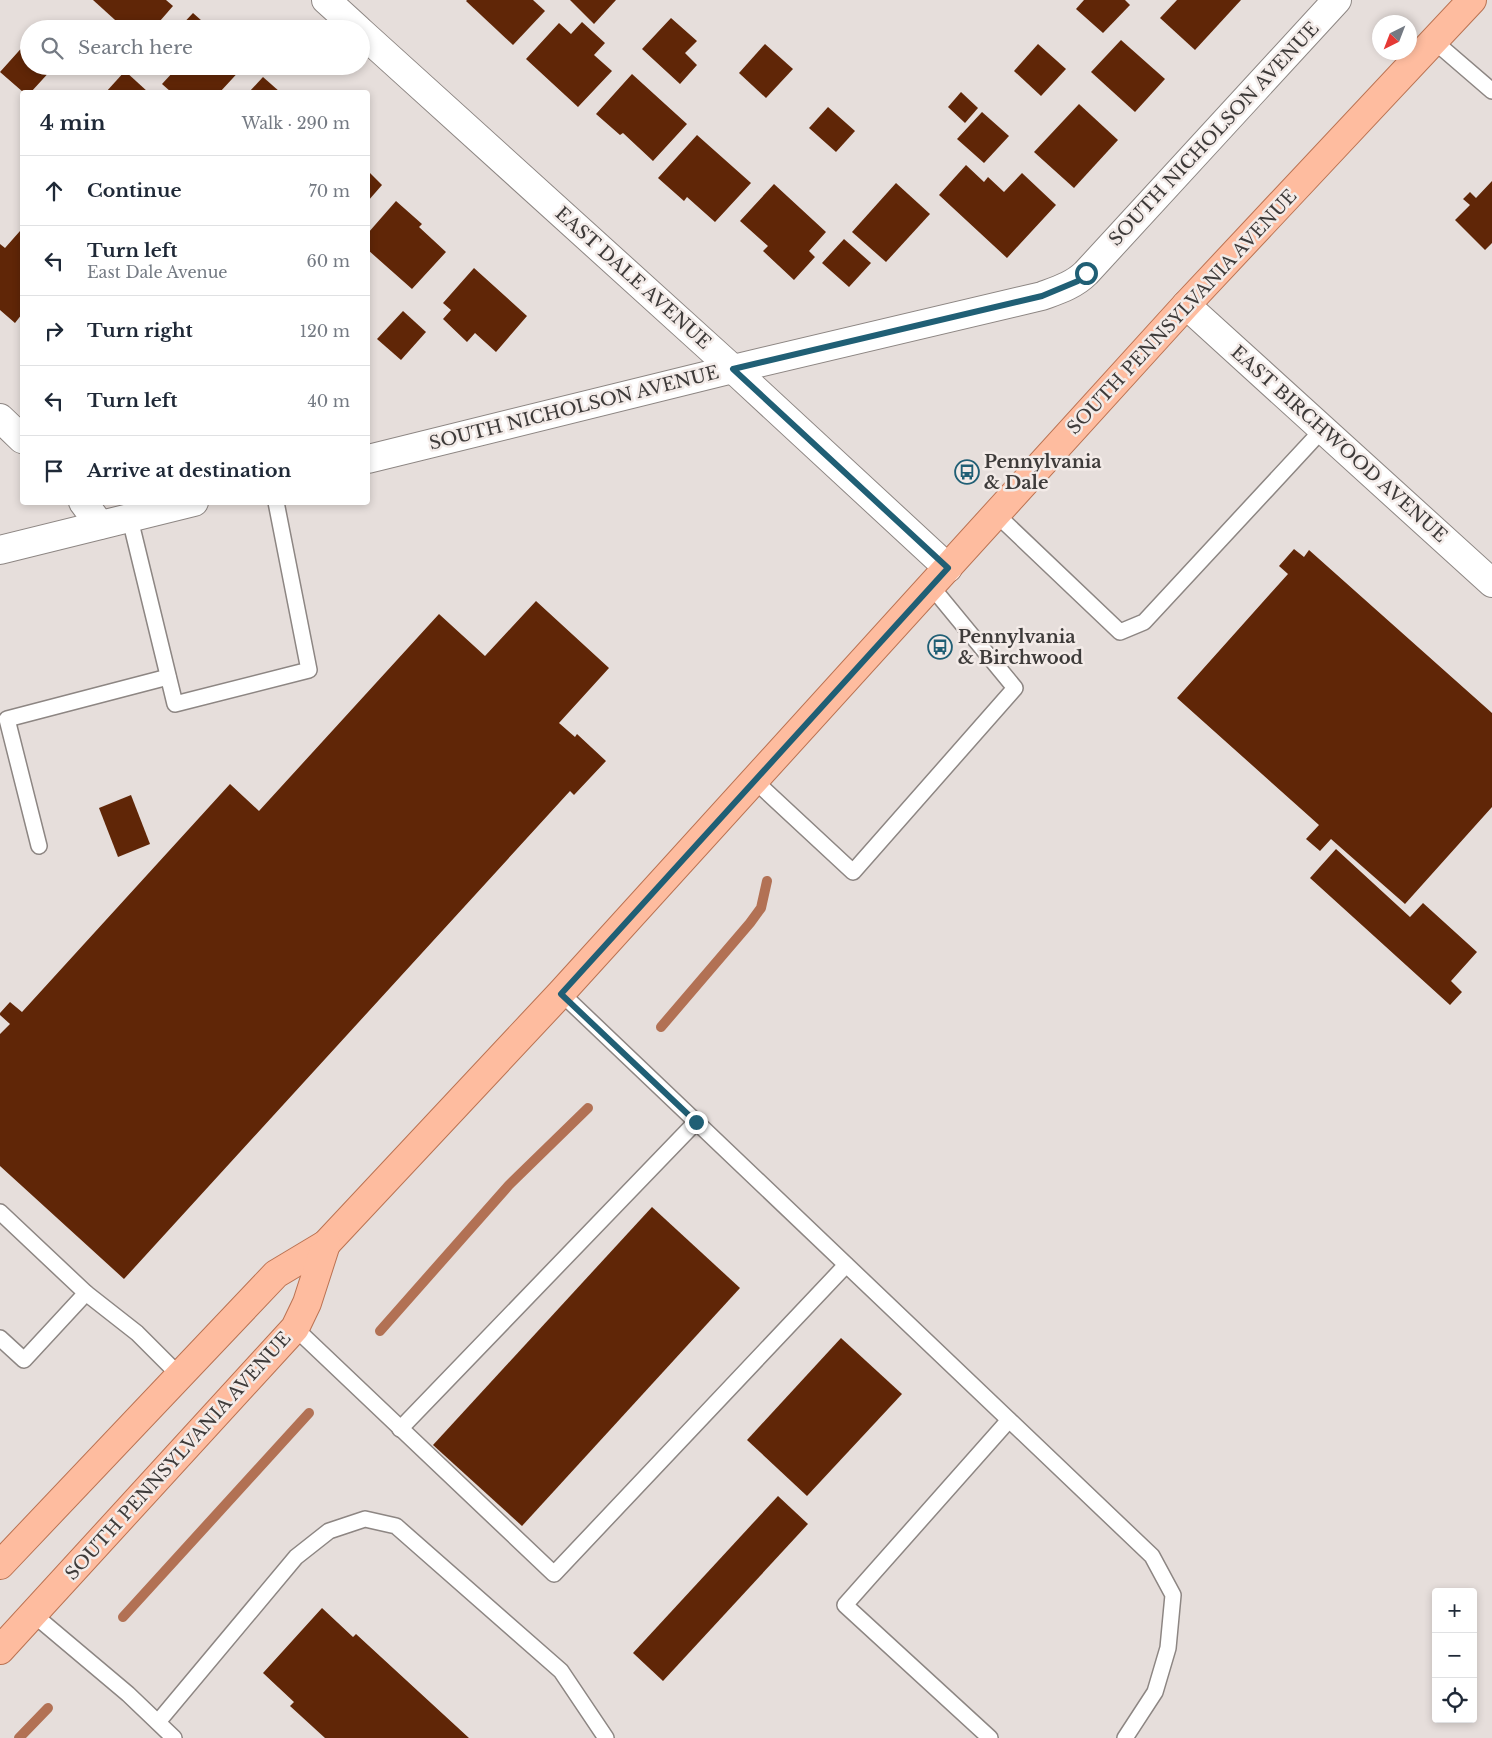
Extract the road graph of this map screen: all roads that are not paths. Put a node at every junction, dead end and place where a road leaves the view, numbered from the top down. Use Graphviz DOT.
graph roads {
  1 [pos="326,0"];
  2 [pos="1337,0"];
  3 [pos="1472,0"];
  4 [pos="348,20"];
  5 [pos="370,40"];
  6 [pos="1434,41"];
  7 [pos="1492,91"];
  8 [pos="1186,305"];
  9 [pos="733,369"];
  10 [pos="0,418"];
  11 [pos="1323,429"];
  12 [pos="20,437"];
  13 [pos="370,459"];
  14 [pos="86,505"];
  15 [pos="183,505"];
  16 [pos="277,505"];
  17 [pos="996,514"];
  18 [pos="130,519"];
  19 [pos="100,525"];
  20 [pos="0,550"];
  21 [pos="939,577"];
  22 [pos="1492,582"];
  23 [pos="168,677"];
  24 [pos="5,733"];
  25 [pos="754,780"];
  26 [pos="39,846"];
  27 [pos="561,994"];
  28 [pos="696,1122"];
  29 [pos="0,1212"];
  30 [pos="326,1244"];
  31 [pos="846,1265"];
  32 [pos="86,1293"];
  33 [pos="295,1328"];
  34 [pos="0,1338"];
  35 [pos="180,1376"];
  36 [pos="1009,1420"];
  37 [pos="400,1429"];
  38 [pos="0,1565"];
  39 [pos="33,1614"];
  40 [pos="0,1650"];
  41 [pos="158,1722"];
  42 [pos="174,1738"];
  43 [pos="606,1738"];
  44 [pos="990,1738"];
  45 [pos="1126,1738"];
  1 -- 4 [label="street"];
  2 -- 9 [label="street, SOUTH NICHOLSON AVENUE"];
  3 -- 6 [label="main road, SOUTH PENNSYLVANIA AVENUE"];
  5 -- 9 [label="street, EAST DALE AVENUE"];
  6 -- 7 [label="lane"];
  6 -- 8 [label="main road, SOUTH PENNSYLVANIA AVENUE"];
  8 -- 11 [label="street, EAST BIRCHWOOD AVENUE"];
  8 -- 17 [label="main road, SOUTH PENNSYLVANIA AVENUE"];
  9 -- 13 [label="street, SOUTH NICHOLSON AVENUE"];
  9 -- 21 [label="street, EAST DALE AVENUE"];
  10 -- 12 [label="street"];
  11 -- 17 [label="lane"];
  11 -- 22 [label="street, EAST BIRCHWOOD AVENUE"];
  14 -- 19 [label="street"];
  15 -- 18 [label="street"];
  16 -- 23 [label="lane"];
  17 -- 21 [label="main road, SOUTH PENNSYLVANIA AVENUE"];
  18 -- 19 [label="street"];
  18 -- 23 [label="lane"];
  19 -- 20 [label="street"];
  21 -- 25 [label="main road, SOUTH PENNSYLVANIA AVENUE"];
  21 -- 25 [label="lane"];
  23 -- 24 [label="lane"];
  24 -- 26 [label="lane"];
  25 -- 27 [label="main road, SOUTH PENNSYLVANIA AVENUE"];
  27 -- 28 [label="lane"];
  27 -- 30 [label="main road, SOUTH PENNSYLVANIA AVENUE"];
  28 -- 31 [label="lane"];
  28 -- 37 [label="lane"];
  29 -- 32 [label="lane"];
  30 -- 33 [label="main road, SOUTH PENNSYLVANIA AVENUE"];
  30 -- 35 [label="main road, SOUTH PENNSYLVANIA AVENUE"];
  31 -- 36 [label="lane"];
  31 -- 37 [label="lane"];
  32 -- 34 [label="lane"];
  32 -- 35 [label="lane"];
  33 -- 37 [label="lane"];
  33 -- 39 [label="main road, SOUTH PENNSYLVANIA AVENUE"];
  35 -- 38 [label="main road, SOUTH PENNSYLVANIA AVENUE"];
  36 -- 44 [label="lane"];
  36 -- 45 [label="lane"];
  39 -- 40 [label="main road, SOUTH PENNSYLVANIA AVENUE"];
  39 -- 41 [label="lane"];
  41 -- 42 [label="lane"];
  41 -- 43 [label="lane"];
}
